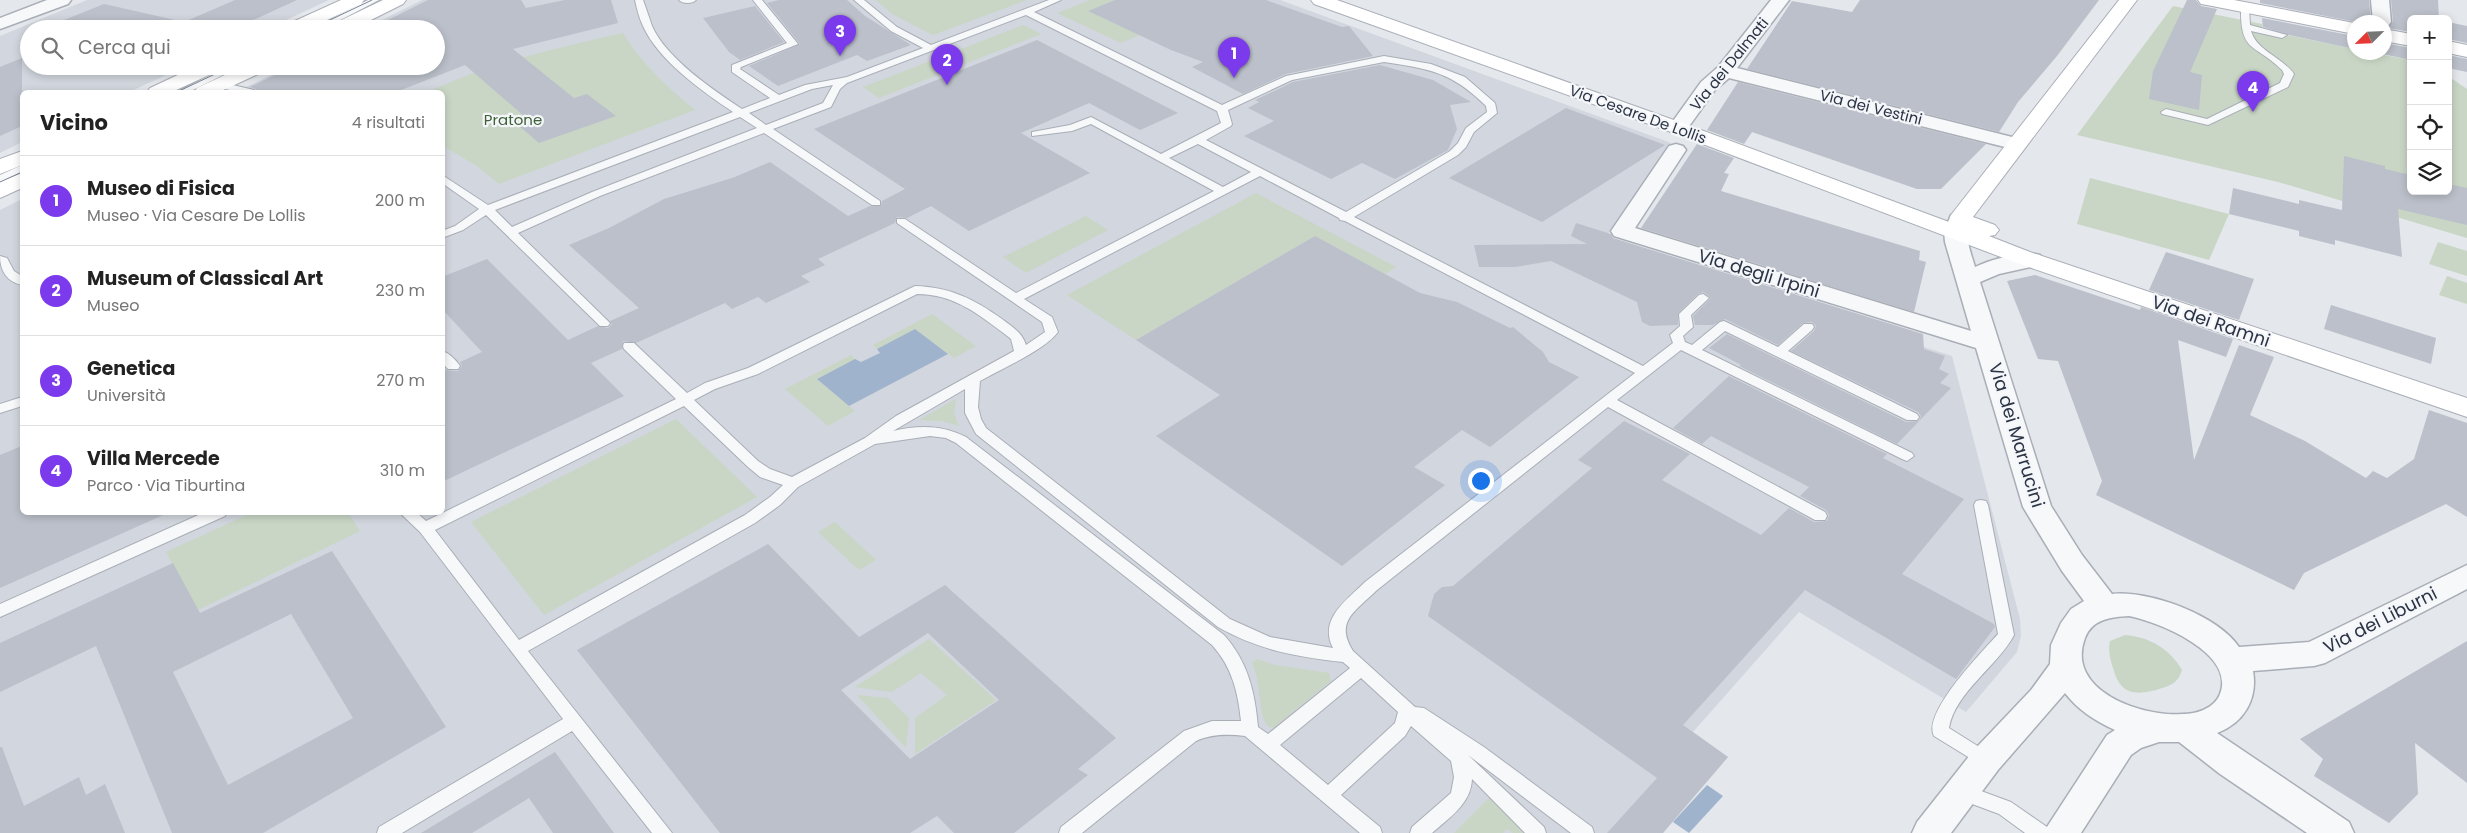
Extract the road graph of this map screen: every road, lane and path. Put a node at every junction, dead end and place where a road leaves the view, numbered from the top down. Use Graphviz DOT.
graph roads {
  1 [pos="62,0"];
  2 [pos="355,0"];
  3 [pos="375,0"];
  4 [pos="397,0"];
  5 [pos="639,0"];
  6 [pos="683,0"];
  7 [pos="692,0"];
  8 [pos="757,0"];
  9 [pos="858,0"];
  10 [pos="1057,0"];
  11 [pos="1320,0"];
  12 [pos="1780,0"];
  13 [pos="2128,0"];
  14 [pos="2207,0"];
  15 [pos="2380,0"];
  16 [pos="1026,12"];
  17 [pos="2381,15"];
  18 [pos="2246,18"];
  19 [pos="312,20"];
  20 [pos="334,20"];
  21 [pos="356,20"];
  22 [pos="0,24"];
  23 [pos="2347,28"];
  24 [pos="2282,35"];
  25 [pos="2392,36"];
  26 [pos="2407,39"];
  27 [pos="930,48"];
  28 [pos="2452,48"];
  29 [pos="2467,51"];
  30 [pos="1725,71"];
  31 [pos="193,75"];
  32 [pos="217,75"];
  33 [pos="241,75"];
  34 [pos="854,77"];
  35 [pos="212,89"];
  36 [pos="161,90"];
  37 [pos="186,90"];
  38 [pos="225,90"];
  39 [pos="778,98"];
  40 [pos="1222,109"];
  41 [pos="742,112"];
  42 [pos="2166,112"];
  43 [pos="1678,128"];
  44 [pos="767,129"];
  45 [pos="1036,134"];
  46 [pos="1198,140"];
  47 [pos="2017,144"];
  48 [pos="1676,150"];
  49 [pos="20,158"];
  50 [pos="1162,158"];
  51 [pos="0,167"];
  52 [pos="20,169"];
  53 [pos="1258,173"];
  54 [pos="0,179"];
  55 [pos="445,180"];
  56 [pos="20,181"];
  57 [pos="0,191"];
  58 [pos="1222,191"];
  59 [pos="876,203"];
  60 [pos="487,210"];
  61 [pos="1344,218"];
  62 [pos="901,221"];
  63 [pos="1957,226"];
  64 [pos="510,232"];
  65 [pos="445,234"];
  66 [pos="0,260"];
  67 [pos="2032,260"];
  68 [pos="1968,279"];
  69 [pos="20,280"];
  70 [pos="1016,298"];
  71 [pos="1703,298"];
  72 [pos="604,323"];
  73 [pos="1808,327"];
  74 [pos="1680,344"];
  75 [pos="1988,344"];
  76 [pos="629,346"];
  77 [pos="1694,350"];
  78 [pos="1780,352"];
  79 [pos="1022,354"];
  80 [pos="445,358"];
  81 [pos="452,366"];
  82 [pos="1644,372"];
  83 [pos="973,380"];
  84 [pos="2467,393"];
  85 [pos="685,399"];
  86 [pos="20,401"];
  87 [pos="1608,401"];
  88 [pos="2467,408"];
  89 [pos="0,409"];
  90 [pos="1912,417"];
  91 [pos="870,441"];
  92 [pos="1907,456"];
  93 [pos="793,483"];
  94 [pos="1981,505"];
  95 [pos="213,515"];
  96 [pos="410,515"];
  97 [pos="1820,516"];
  98 [pos="425,528"];
  99 [pos="2467,576"];
  100 [pos="2104,605"];
  101 [pos="0,611"];
  102 [pos="517,650"];
  103 [pos="1347,656"];
  104 [pos="2231,660"];
  105 [pos="2066,667"];
  106 [pos="1361,669"];
  107 [pos="1402,706"];
  108 [pos="574,721"];
  109 [pos="2171,729"];
  110 [pos="1250,730"];
  111 [pos="1267,745"];
  112 [pos="1458,756"];
  113 [pos="1986,760"];
  114 [pos="1962,792"];
  115 [pos="1328,796"];
  116 [pos="386,833"];
  117 [pos="663,833"];
  118 [pos="1068,833"];
  119 [pos="1373,833"];
  120 [pos="1419,833"];
  121 [pos="1537,833"];
  122 [pos="1585,833"];
  123 [pos="1930,833"];
  124 [pos="2040,833"];
  125 [pos="2061,833"];
  126 [pos="2336,833"];
  1 -- 22 [label="street"];
  2 -- 19 [label="main road"];
  3 -- 20 [label="lane"];
  4 -- 21 [label="main road"];
  5 -- 41 [label="lane"];
  6 -- 7 [label="lane"];
  8 -- 39 [label="lane"];
  9 -- 27 [label="lane"];
  10 -- 16 [label="lane"];
  11 -- 43 [label="main road, Via Cesare De Lollis"];
  12 -- 30 [label="street, Via dei Dalmati"];
  13 -- 47 [label="main road"];
  14 -- 18 [label="main road"];
  15 -- 17 [label="street"];
  16 -- 27 [label="lane"];
  16 -- 40 [label="lane"];
  18 -- 23 [label="main road"];
  18 -- 24 [label="lane"];
  18 -- 42 [label="lane"];
  25 -- 26 [label="main road"];
  27 -- 34 [label="lane"];
  28 -- 29 [label="main road"];
  30 -- 43 [label="street, Via dei Dalmati"];
  30 -- 47 [label="street, Via dei Vestini"];
  31 -- 36 [label="main road"];
  32 -- 37 [label="lane"];
  33 -- 35 [label="main road"];
  34 -- 39 [label="lane"];
  34 -- 44 [label="lane"];
  35 -- 38 [label="lane"];
  39 -- 41 [label="lane"];
  40 -- 46 [label="lane"];
  40 -- 61 [label="lane"];
  41 -- 44 [label="lane"];
  41 -- 60 [label="lane"];
  43 -- 63 [label="main road, Via Cesare De Lollis"];
  44 -- 59 [label="lane"];
  44 -- 64 [label="lane"];
  45 -- 50 [label="lane"];
  46 -- 50 [label="lane"];
  46 -- 53 [label="lane"];
  47 -- 63 [label="main road"];
  48 -- 75 [label="street, Via degli Irpini"];
  49 -- 51 [label="main road"];
  50 -- 58 [label="lane"];
  52 -- 54 [label="lane"];
  53 -- 58 [label="lane"];
  53 -- 61 [label="lane"];
  55 -- 60 [label="lane"];
  56 -- 57 [label="main road"];
  58 -- 70 [label="lane"];
  60 -- 64 [label="lane"];
  60 -- 65 [label="lane"];
  61 -- 82 [label="lane"];
  62 -- 70 [label="lane"];
  63 -- 67 [label="main road, Via dei Ramni"];
  63 -- 68 [label="street, Via dei Marrucini"];
  63 -- 84 [label="main road, Via dei Ramni"];
  64 -- 72 [label="lane"];
  66 -- 69 [label="lane"];
  67 -- 68 [label="street"];
  67 -- 88 [label="main road, Via dei Ramni"];
  68 -- 75 [label="street, Via dei Marrucini"];
  70 -- 79 [label="lane"];
  71 -- 74 [label="lane"];
  73 -- 78 [label="lane"];
  74 -- 77 [label="lane"];
  74 -- 82 [label="lane"];
  75 -- 100 [label="street, Via dei Marrucini"];
  76 -- 85 [label="lane"];
  77 -- 78 [label="lane"];
  77 -- 92 [label="lane"];
  78 -- 90 [label="lane"];
  79 -- 83 [label="lane"];
  79 -- 85 [label="lane"];
  80 -- 81 [label="lane"];
  82 -- 87 [label="lane"];
  83 -- 91 [label="lane"];
  83 -- 103 [label="lane"];
  85 -- 93 [label="lane"];
  85 -- 98 [label="lane"];
  86 -- 89 [label="lane"];
  87 -- 97 [label="lane"];
  87 -- 103 [label="lane"];
  91 -- 93 [label="lane"];
  91 -- 110 [label="lane"];
  93 -- 102 [label="lane"];
  94 -- 113 [label="lane"];
  95 -- 101 [label="lane"];
  96 -- 98 [label="lane"];
  98 -- 102 [label="lane"];
  99 -- 104 [label="street, Via dei Liburni"];
  100 -- 104 [label="street"];
  100 -- 105 [label="street"];
  102 -- 108 [label="lane"];
  103 -- 106 [label="lane"];
  104 -- 109 [label="street"];
  105 -- 109 [label="street"];
  105 -- 113 [label="street"];
  106 -- 107 [label="lane"];
  106 -- 111 [label="lane"];
  107 -- 112 [label="lane"];
  107 -- 115 [label="lane"];
  107 -- 122 [label="lane"];
  108 -- 116 [label="lane"];
  108 -- 117 [label="lane"];
  109 -- 125 [label="street"];
  109 -- 126 [label="street"];
  110 -- 111 [label="lane"];
  110 -- 118 [label="lane"];
  111 -- 115 [label="lane"];
  112 -- 120 [label="lane"];
  112 -- 121 [label="lane"];
  113 -- 114 [label="street"];
  114 -- 123 [label="street"];
  114 -- 124 [label="lane"];
  115 -- 119 [label="lane"];
}
